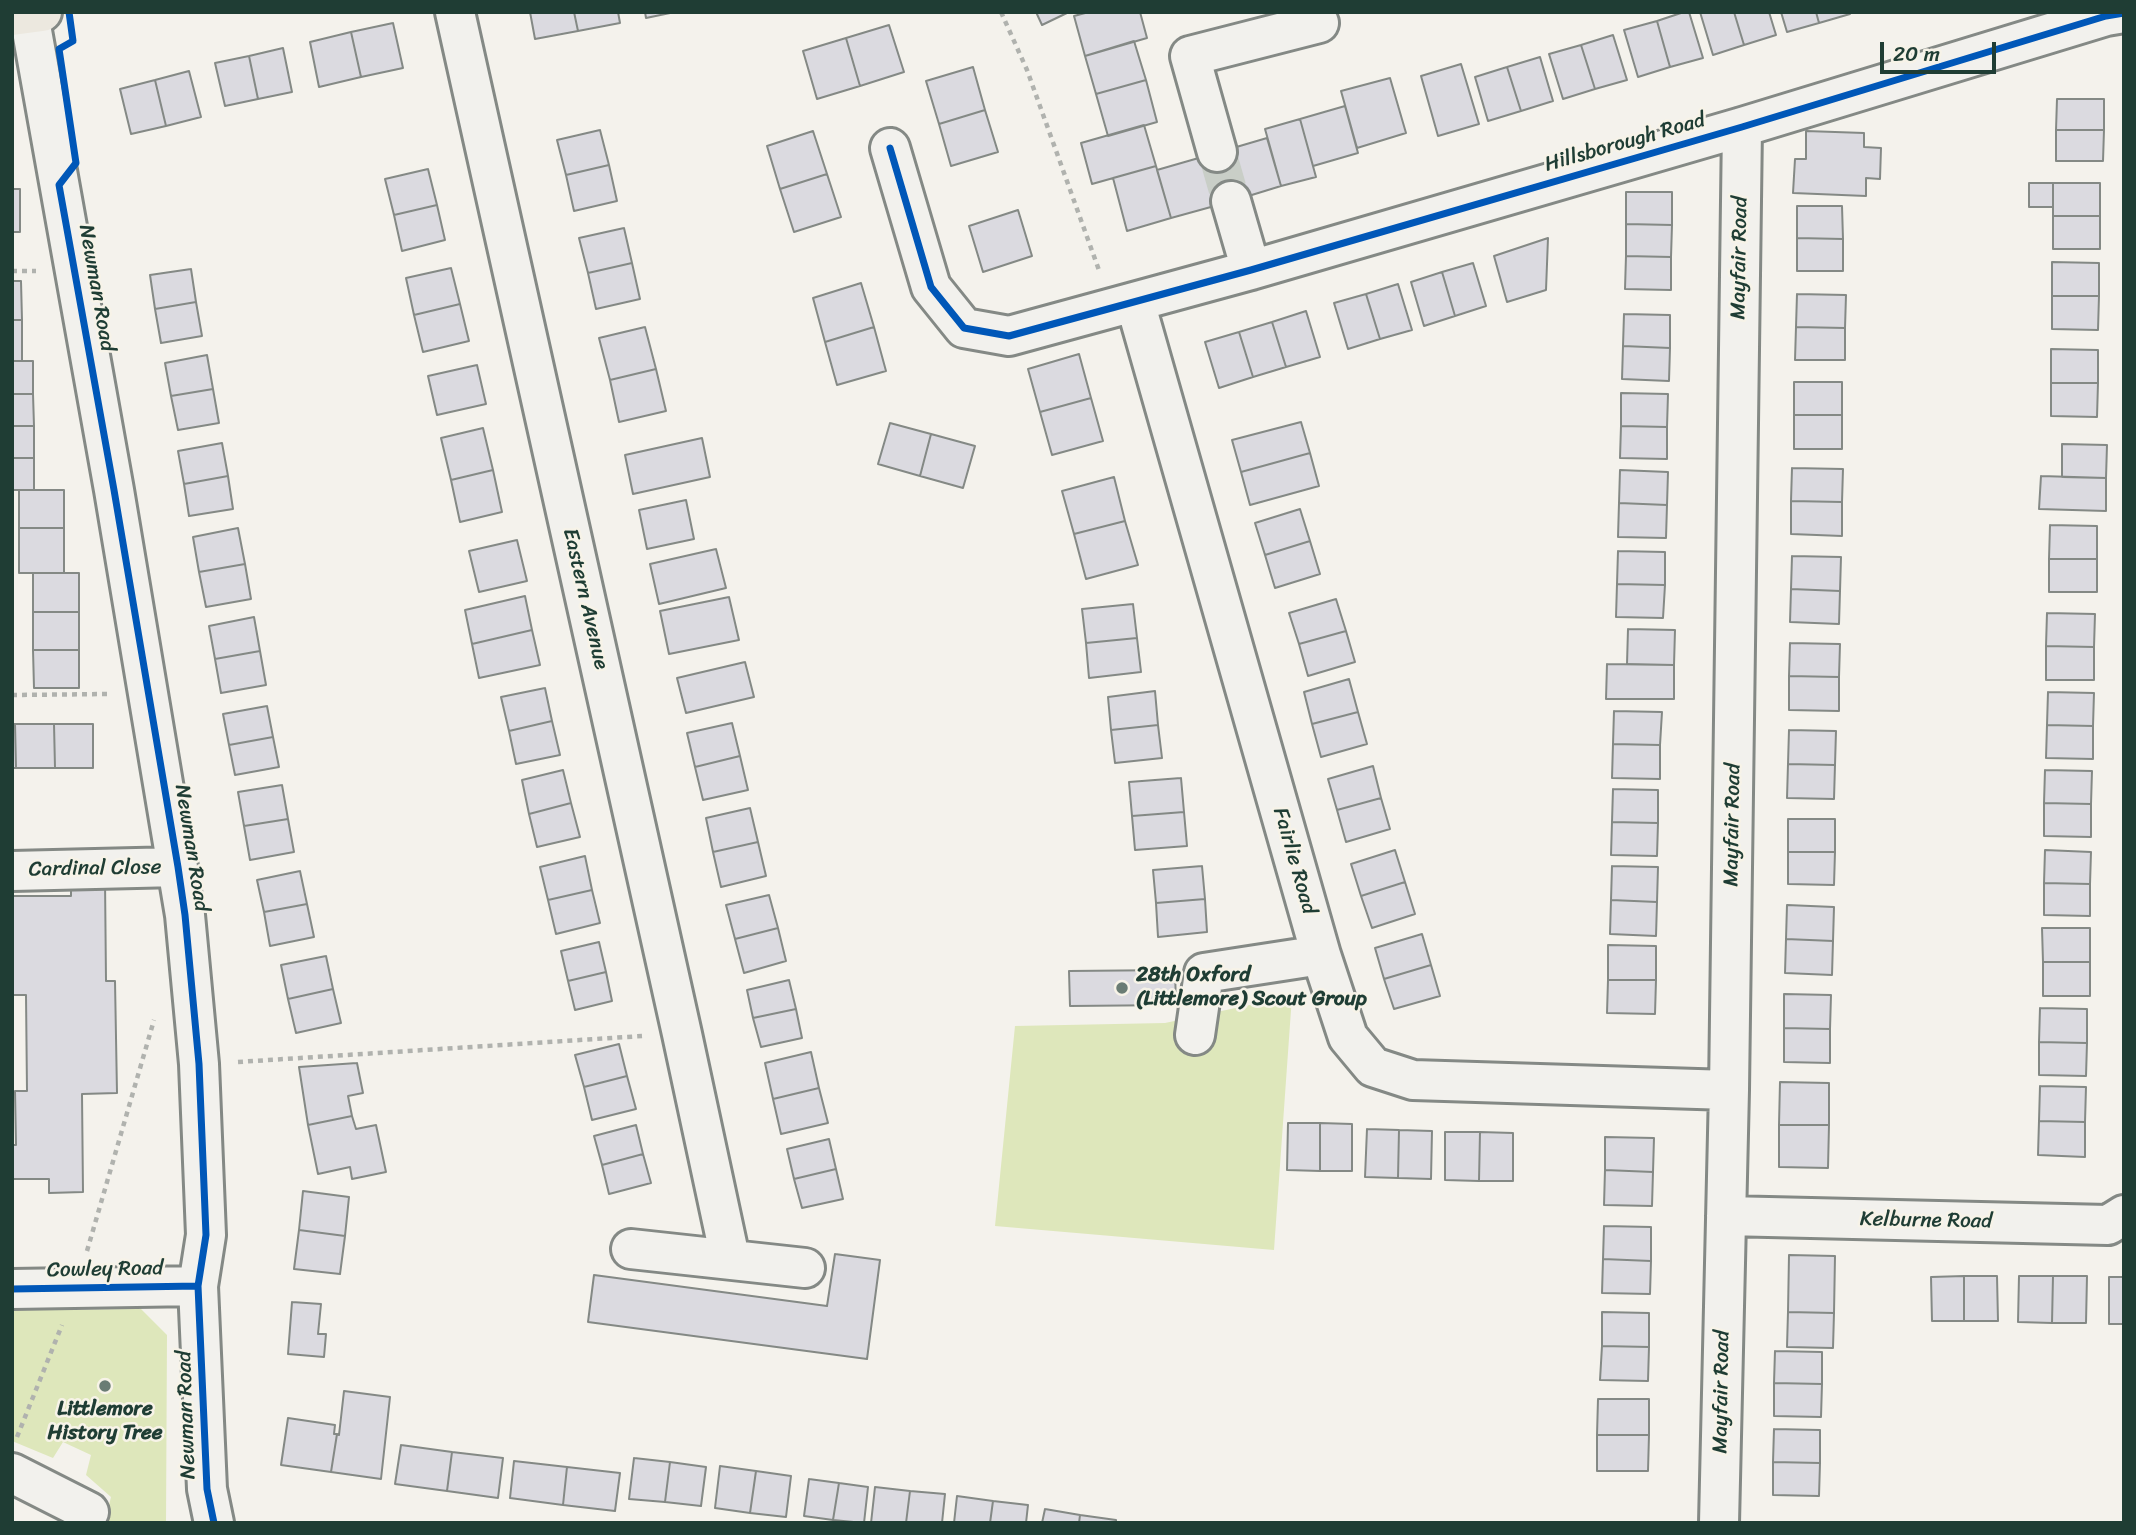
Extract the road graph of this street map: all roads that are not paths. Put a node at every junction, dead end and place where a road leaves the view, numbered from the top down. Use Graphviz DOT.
graph roads {
  1 [pos="455,12"];
  2 [pos="2124,13"];
  3 [pos="28,14"];
  4 [pos="1319,23"];
  5 [pos="1742,127"];
  6 [pos="890,148"];
  7 [pos="1217,152"];
  8 [pos="1231,201"];
  9 [pos="1251,270"];
  10 [pos="1124,305"];
  11 [pos="178,867"];
  12 [pos="12,871"];
  13 [pos="1321,955"];
  14 [pos="1195,1035"];
  15 [pos="1729,1090"];
  16 [pos="2124,1215"];
  17 [pos="1726,1216"];
  18 [pos="631,1249"];
  19 [pos="730,1258"];
  20 [pos="805,1268"];
  21 [pos="198,1286"];
  22 [pos="12,1289"];
  23 [pos="12,1473"];
  24 [pos="89,1512"];
  25 [pos="214,1523"];
  26 [pos="1719,1523"];
  1 -- 19 [label="street, Eastern Avenue"];
  2 -- 5 [label="street, Hillsborough Road"];
  3 -- 11 [label="street, Newman Road"];
  4 -- 7 [label="street"];
  5 -- 9 [label="street, Hillsborough Road"];
  5 -- 15 [label="street, Mayfair Road"];
  6 -- 10 [label="street, Hillsborough Road"];
  8 -- 9 [label="street"];
  9 -- 10 [label="street, Hillsborough Road"];
  10 -- 13 [label="street, Fairlie Road"];
  11 -- 12 [label="street, Cardinal Close"];
  11 -- 21 [label="street, Newman Road"];
  13 -- 14 [label="street"];
  13 -- 15 [label="street, Fairlie Road"];
  15 -- 17 [label="street, Mayfair Road"];
  16 -- 17 [label="street, Kelburne Road"];
  17 -- 26 [label="street, Mayfair Road"];
  18 -- 19 [label="street"];
  19 -- 20 [label="street"];
  21 -- 22 [label="street, Cowley Road"];
  21 -- 25 [label="street, Newman Road"];
  23 -- 24 [label="street"];
}
